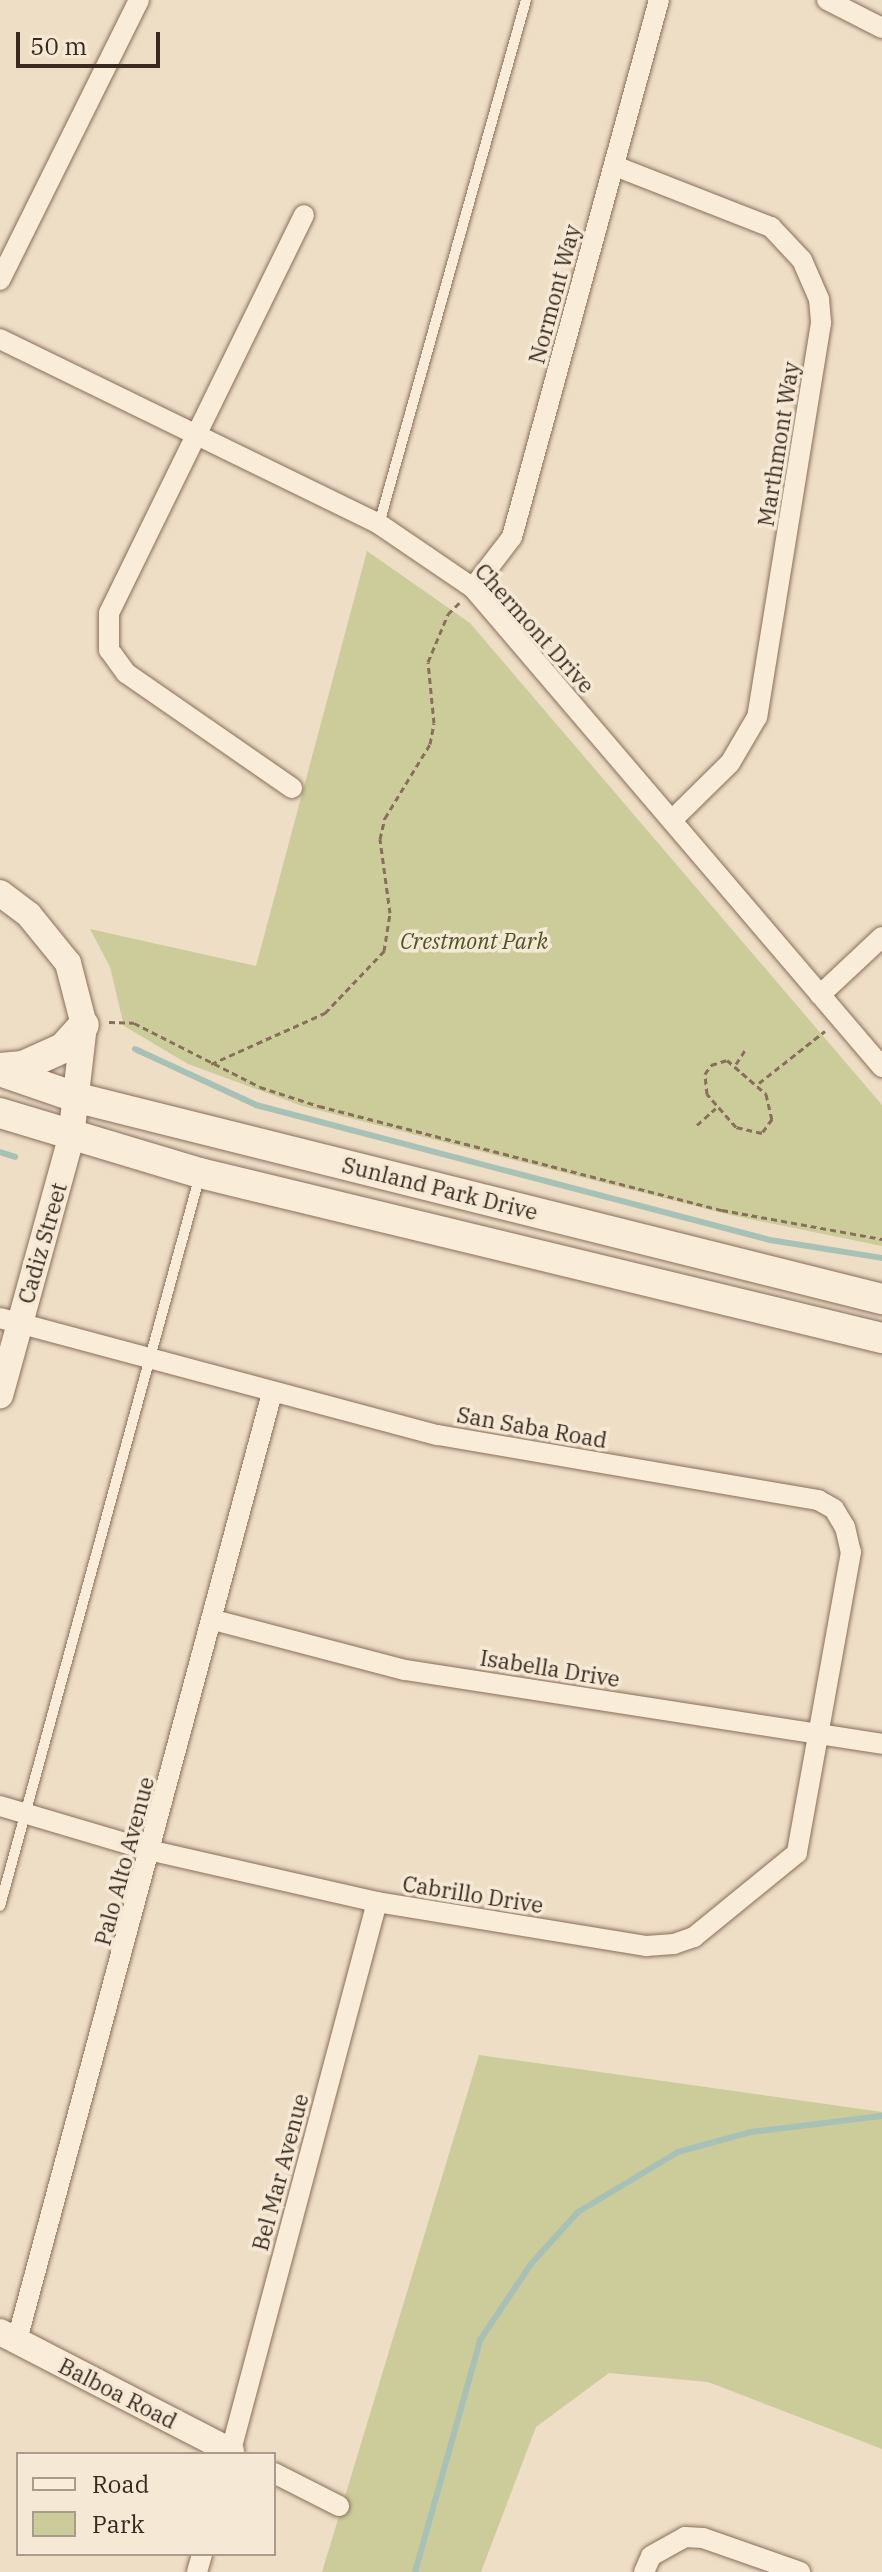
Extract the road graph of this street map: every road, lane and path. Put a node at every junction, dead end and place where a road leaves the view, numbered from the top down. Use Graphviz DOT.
graph roads {
  1 [pos="139,0"];
  2 [pos="526,0"];
  3 [pos="659,0"];
  4 [pos="827,0"];
  5 [pos="882,28"];
  6 [pos="615,166"];
  7 [pos="304,215"];
  8 [pos="0,280"];
  9 [pos="0,339"];
  10 [pos="196,435"];
  11 [pos="379,524"];
  12 [pos="473,588"];
  13 [pos="292,788"];
  14 [pos="672,820"];
  15 [pos="0,893"];
  16 [pos="882,937"];
  17 [pos="820,995"];
  18 [pos="841,1018"];
  19 [pos="96,1023"];
  20 [pos="747,1047"];
  21 [pos="211,1064"];
  22 [pos="736,1064"];
  23 [pos="882,1067"];
  24 [pos="0,1069"];
  25 [pos="759,1083"];
  26 [pos="78,1098"];
  27 [pos="716,1108"];
  28 [pos="0,1113"];
  29 [pos="697,1125"];
  30 [pos="71,1138"];
  31 [pos="200,1173"];
  32 [pos="882,1239"];
  33 [pos="882,1299"];
  34 [pos="10,1321"];
  35 [pos="882,1338"];
  36 [pos="149,1360"];
  37 [pos="272,1393"];
  38 [pos="0,1395"];
  39 [pos="214,1620"];
  40 [pos="822,1734"];
  41 [pos="882,1744"];
  42 [pos="0,1806"];
  43 [pos="25,1813"];
  44 [pos="152,1851"];
  45 [pos="377,1902"];
  46 [pos="0,1906"];
  47 [pos="8,2336"];
  48 [pos="230,2452"];
  49 [pos="232,2452"];
  50 [pos="276,2474"];
  51 [pos="339,2506"];
  52 [pos="644,2572"];
  53 [pos="800,2572"];
  1 -- 8 [label="street"];
  2 -- 11 [label="lane"];
  3 -- 6 [label="street, Normont Way"];
  4 -- 5 [label="street"];
  6 -- 12 [label="street, Normont Way"];
  6 -- 14 [label="street, Marthmont Way"];
  7 -- 10 [label="street"];
  9 -- 10 [label="street, Chermont Drive"];
  10 -- 11 [label="street, Chermont Drive"];
  10 -- 13 [label="street"];
  11 -- 12 [label="street, Chermont Drive"];
  12 -- 14 [label="street, Chermont Drive"];
  12 -- 21 [label="path"];
  14 -- 17 [label="street, Chermont Drive"];
  15 -- 19 [label="street, Cadiz Street"];
  16 -- 17 [label="street"];
  17 -- 18 [label="street, Chermont Drive"];
  18 -- 23 [label="street, Chermont Drive"];
  18 -- 25 [label="path"];
  19 -- 21 [label="path"];
  19 -- 24 [label="main road"];
  19 -- 26 [label="street, Cadiz Street"];
  20 -- 22 [label="path"];
  21 -- 32 [label="path"];
  22 -- 25 [label="path"];
  22 -- 27 [label="path"];
  24 -- 26 [label="main road, Sunland Park Drive"];
  25 -- 27 [label="path"];
  26 -- 30 [label="street, Cadiz Street"];
  26 -- 33 [label="main road, Sunland Park Drive"];
  27 -- 29 [label="path"];
  28 -- 30 [label="main road, Sunland Park Drive"];
  30 -- 31 [label="main road, Sunland Park Drive"];
  30 -- 34 [label="street, Cadiz Street"];
  31 -- 35 [label="main road, Sunland Park Drive"];
  31 -- 36 [label="lane"];
  34 -- 36 [label="street, San Saba Road"];
  34 -- 38 [label="street, Cadiz Street"];
  36 -- 37 [label="street, San Saba Road"];
  36 -- 43 [label="lane"];
  37 -- 39 [label="street, Palo Alto Avenue"];
  37 -- 40 [label="street, San Saba Road"];
  39 -- 40 [label="street, Isabella Drive"];
  39 -- 44 [label="street, Palo Alto Avenue"];
  40 -- 41 [label="street, Isabella Drive"];
  40 -- 45 [label="street, Cabrillo Drive"];
  42 -- 43 [label="street, Cabrillo Drive"];
  43 -- 44 [label="street, Cabrillo Drive"];
  43 -- 46 [label="lane"];
  44 -- 45 [label="street, Cabrillo Drive"];
  44 -- 47 [label="street, Palo Alto Avenue"];
  45 -- 49 [label="street, Bel Mar Avenue"];
  47 -- 48 [label="street, Balboa Road"];
  50 -- 51 [label="street"];
  52 -- 53 [label="street"];
}
